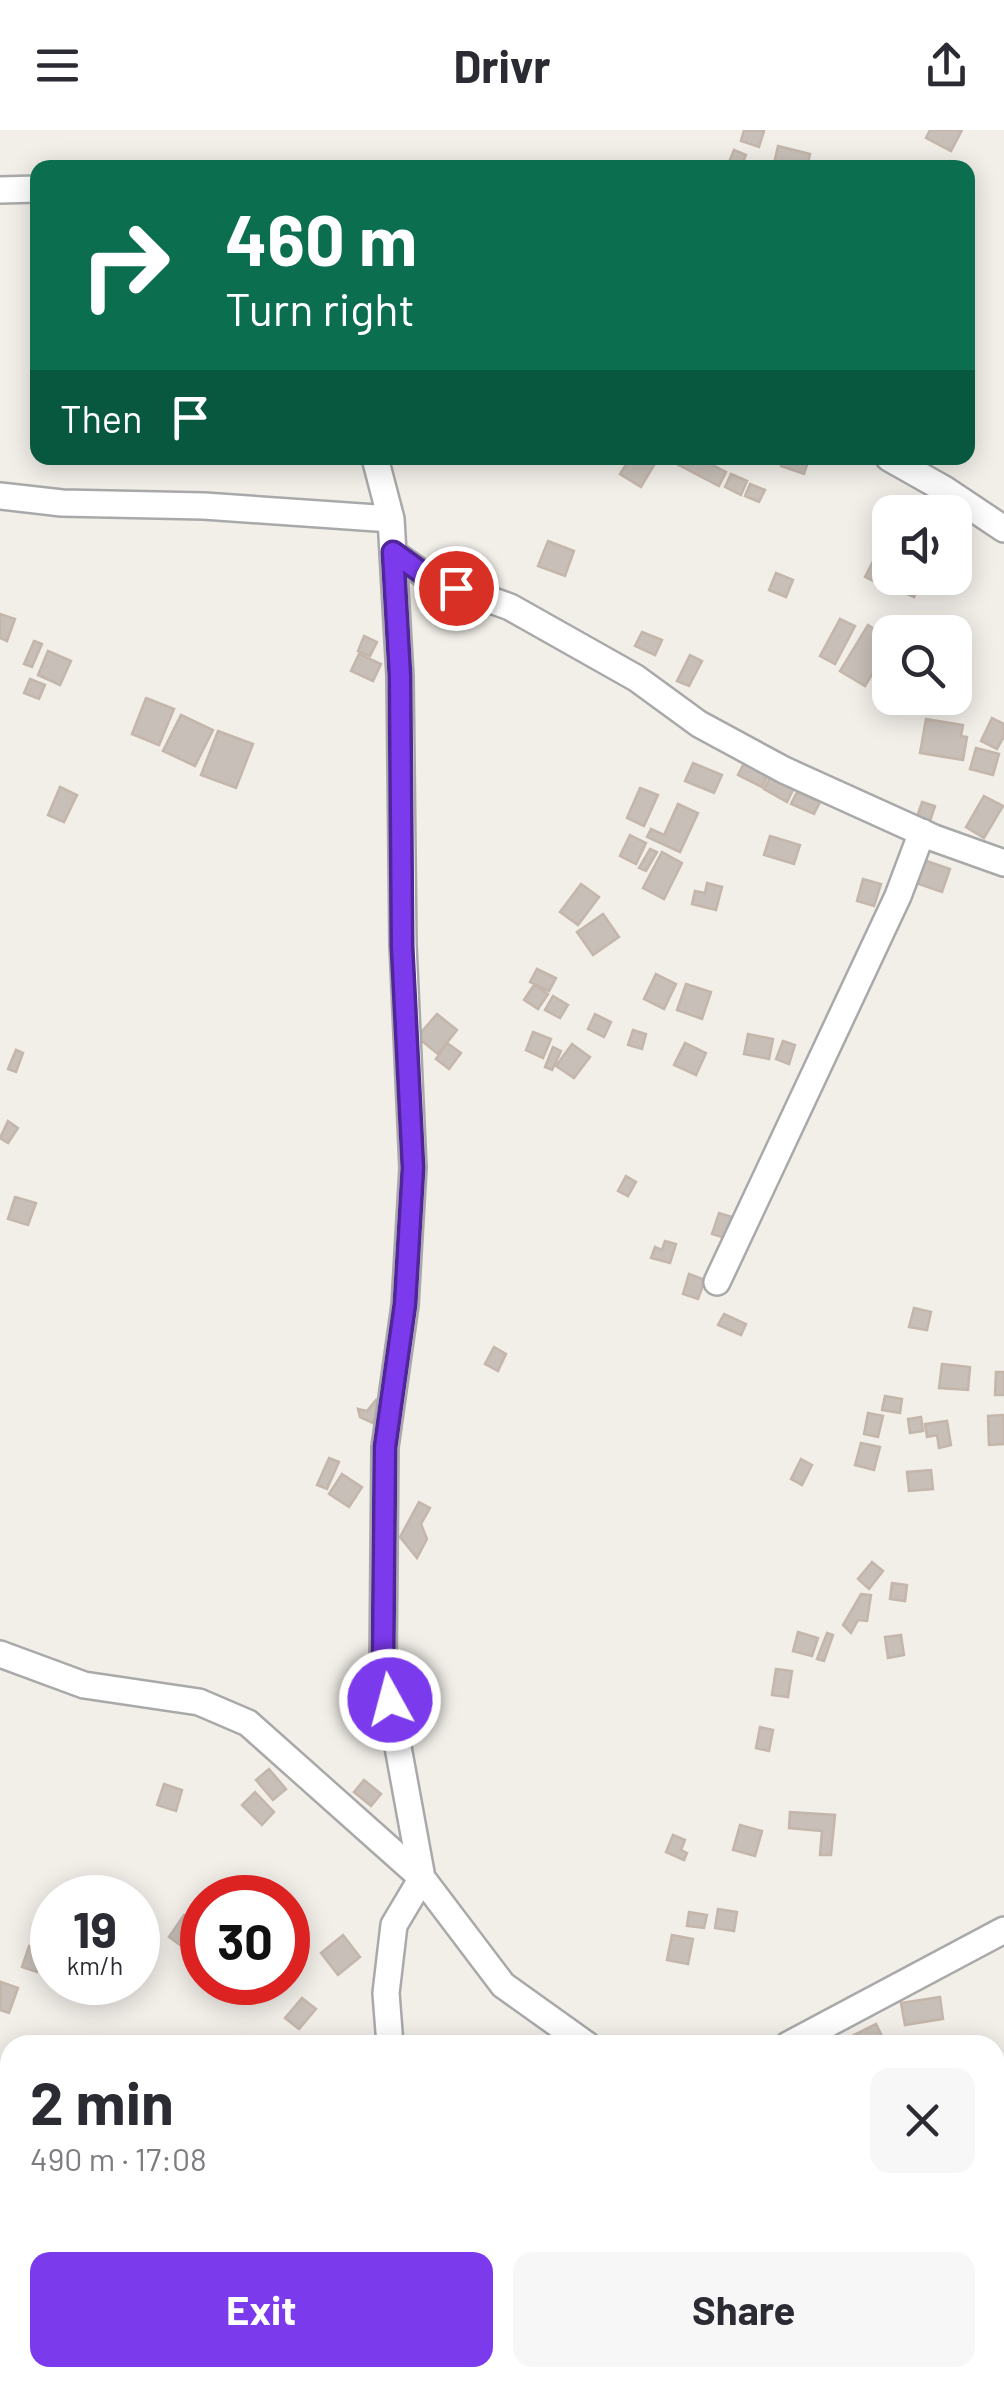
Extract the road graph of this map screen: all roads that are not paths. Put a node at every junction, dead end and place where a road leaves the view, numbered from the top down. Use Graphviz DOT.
graph roads {
  1 [pos="30,189"];
  2 [pos="0,190"];
  3 [pos="377,465"];
  4 [pos="901,465"];
  5 [pos="0,496"];
  6 [pos="391,519"];
  7 [pos="1004,530"];
  8 [pos="393,552"];
  9 [pos="922,832"];
  10 [pos="1004,864"];
  11 [pos="718,1282"];
  12 [pos="0,1654"];
  13 [pos="422,1878"];
  14 [pos="1004,1930"];
  15 [pos="389,2035"];
  16 [pos="572,2035"];
  17 [pos="807,2035"];
  1 -- 2 [label="street"];
  3 -- 6 [label="street"];
  4 -- 7 [label="street"];
  5 -- 6 [label="street"];
  6 -- 8 [label="street"];
  8 -- 9 [label="street"];
  8 -- 13 [label="street"];
  9 -- 10 [label="street"];
  9 -- 11 [label="street"];
  12 -- 13 [label="street"];
  13 -- 15 [label="street"];
  13 -- 16 [label="street"];
  14 -- 17 [label="street"];
}
